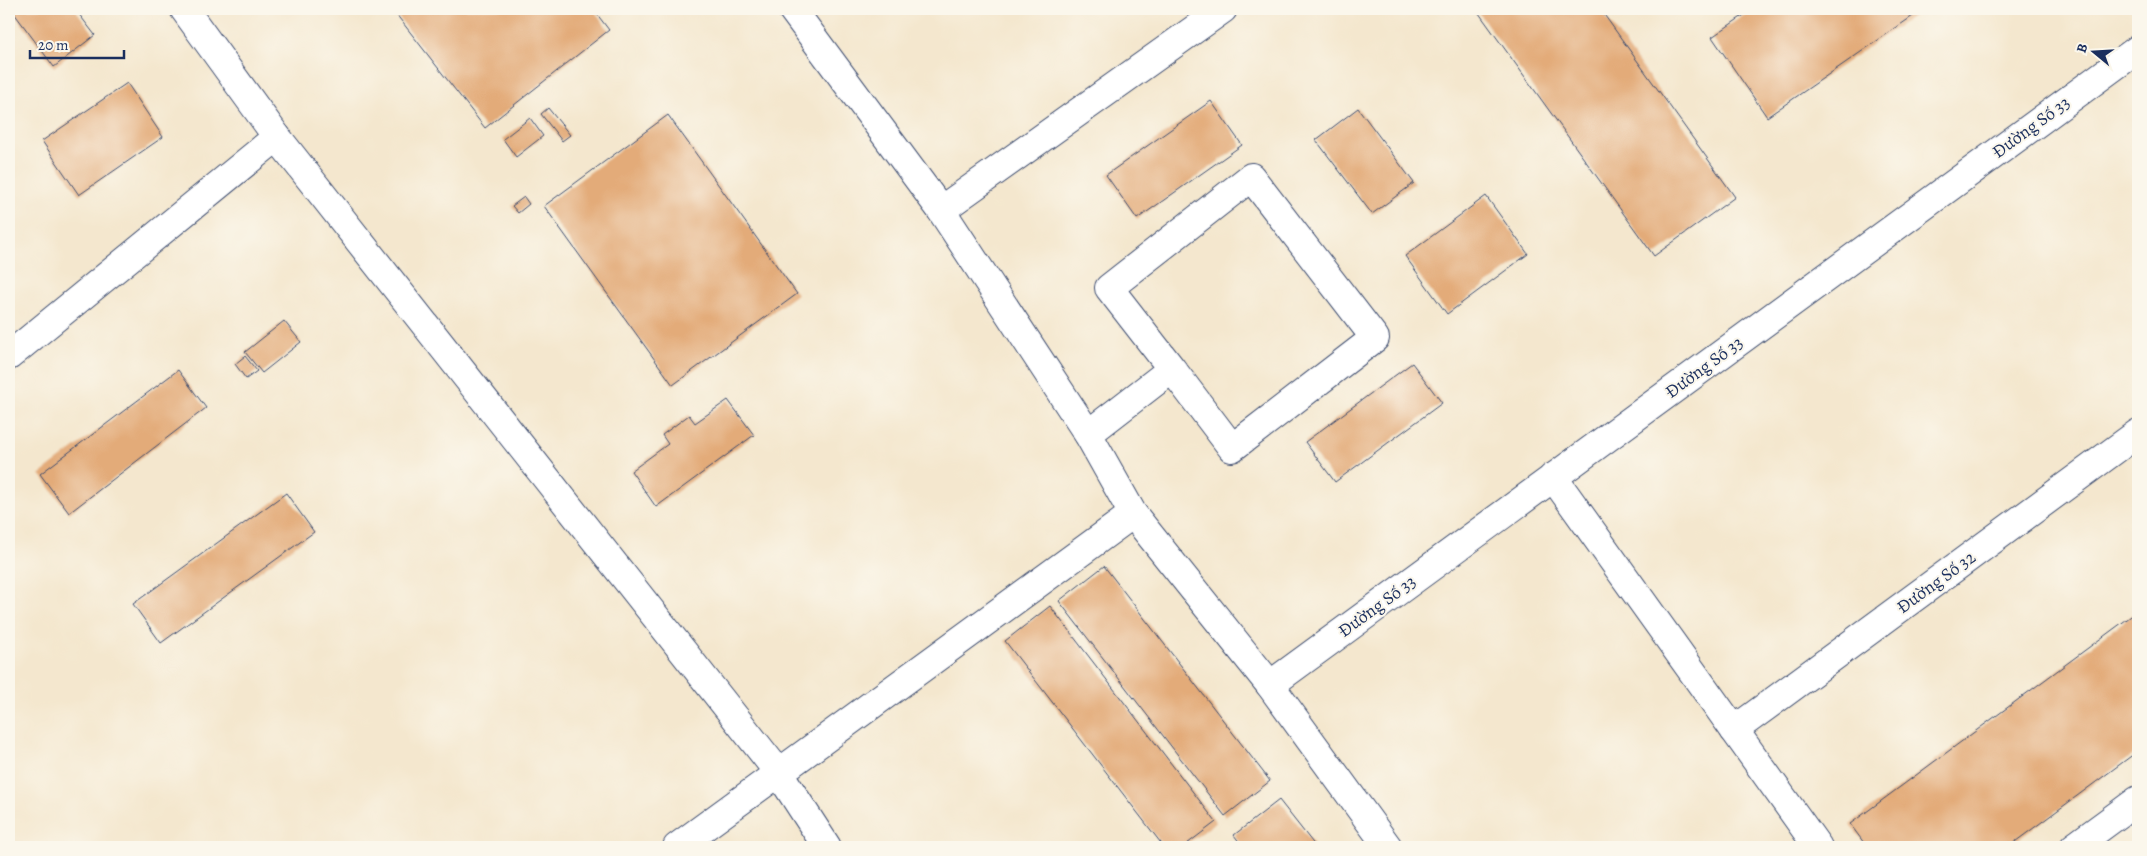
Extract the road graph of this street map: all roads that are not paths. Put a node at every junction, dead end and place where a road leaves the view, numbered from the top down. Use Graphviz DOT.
graph roads {
  1 [pos="184,9"];
  2 [pos="792,9"];
  3 [pos="1223,9"];
  4 [pos="2138,49"];
  5 [pos="277,137"];
  6 [pos="940,210"];
  7 [pos="9,356"];
  8 [pos="1172,369"];
  9 [pos="1088,434"];
  10 [pos="2138,434"];
  11 [pos="1553,477"];
  12 [pos="1133,514"];
  13 [pos="1270,684"];
  14 [pos="1734,730"];
  15 [pos="779,773"];
  16 [pos="2138,800"];
  17 [pos="678,847"];
  18 [pos="828,847"];
  19 [pos="1388,847"];
  20 [pos="1818,847"];
  21 [pos="2074,847"];
  1 -- 5 [label="street"];
  2 -- 6 [label="street"];
  3 -- 6 [label="street"];
  4 -- 11 [label="street, Đường Số 33"];
  5 -- 7 [label="street"];
  5 -- 15 [label="street"];
  6 -- 9 [label="street"];
  8 -- 8 [label="street"];
  8 -- 9 [label="street"];
  9 -- 12 [label="street"];
  10 -- 14 [label="street, Đường Số 32"];
  11 -- 13 [label="street, Đường Số 33"];
  11 -- 14 [label="street"];
  12 -- 13 [label="street"];
  12 -- 15 [label="street"];
  13 -- 19 [label="street"];
  14 -- 20 [label="street"];
  15 -- 17 [label="street"];
  15 -- 18 [label="street"];
  16 -- 21 [label="street"];
}
